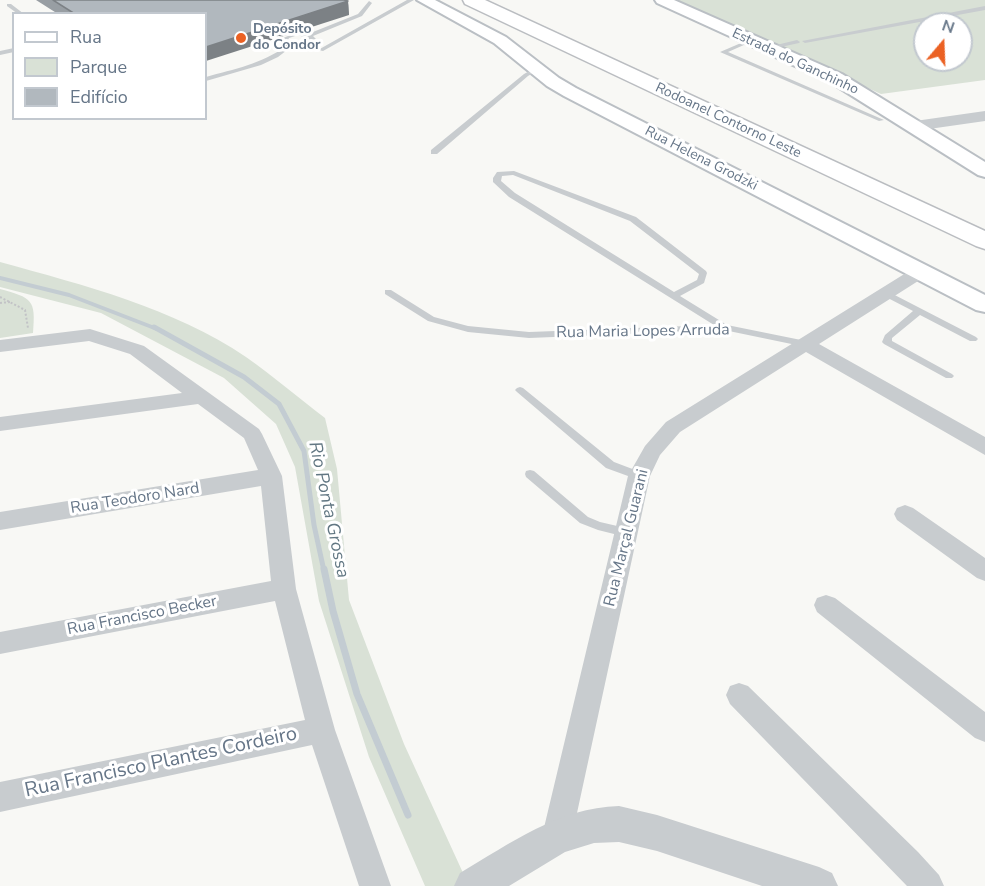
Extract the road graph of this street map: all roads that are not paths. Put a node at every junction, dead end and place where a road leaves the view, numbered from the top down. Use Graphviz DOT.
graph roads {
  1 [pos="411,0"];
  2 [pos="424,0"];
  3 [pos="471,0"];
  4 [pos="503,0"];
  5 [pos="662,0"];
  6 [pos="368,1"];
  7 [pos="9,4"];
  8 [pos="985,8"];
  9 [pos="19,12"];
  10 [pos="310,36"];
  11 [pos="750,41"];
  12 [pos="805,41"];
  13 [pos="797,42"];
  14 [pos="290,45"];
  15 [pos="766,48"];
  16 [pos="321,50"];
  17 [pos="537,69"];
  18 [pos="207,79"];
  19 [pos="985,116"];
  20 [pos="881,120"];
  21 [pos="915,126"];
  22 [pos="434,152"];
  23 [pos="985,171"];
  24 [pos="985,219"];
  25 [pos="985,241"];
  26 [pos="920,272"];
  27 [pos="388,292"];
  28 [pos="885,293"];
  29 [pos="675,296"];
  30 [pos="985,305"];
  31 [pos="919,311"];
  32 [pos="724,327"];
  33 [pos="973,339"];
  34 [pos="806,344"];
  35 [pos="0,346"];
  36 [pos="949,376"];
  37 [pos="520,390"];
  38 [pos="202,396"];
  39 [pos="0,424"];
  40 [pos="985,447"];
  41 [pos="530,474"];
  42 [pos="271,476"];
  43 [pos="639,476"];
  44 [pos="904,514"];
  45 [pos="0,521"];
  46 [pos="626,532"];
  47 [pos="985,571"];
  48 [pos="284,589"];
  49 [pos="826,605"];
  50 [pos="0,643"];
  51 [pos="739,695"];
  52 [pos="985,729"];
  53 [pos="321,730"];
  54 [pos="0,797"];
  55 [pos="557,836"];
  56 [pos="375,886"];
  57 [pos="473,886"];
  58 [pos="819,886"];
  59 [pos="928,886"];
  1 -- 16 [label="lane"];
  2 -- 17 [label="main road, Rua Helena Grodzki"];
  3 -- 25 [label="highway, Rodoanel Contorno Leste"];
  4 -- 24 [label="highway, Rodoanel Contorno Leste"];
  5 -- 11 [label="main road, Estrada do Ganchinho"];
  6 -- 10 [label="lane"];
  7 -- 9 [label="lane"];
  8 -- 12 [label="lane"];
  10 -- 14 [label="lane"];
  10 -- 14 [label="lane"];
  11 -- 15 [label="main road, Estrada do Ganchinho"];
  11 -- 20 [label="lane"];
  13 -- 15 [label="lane"];
  14 -- 18 [label="lane"];
  15 -- 21 [label="main road, Estrada do Ganchinho"];
  17 -- 22 [label="lane"];
  17 -- 26 [label="main road, Rua Helena Grodzki"];
  19 -- 21 [label="street"];
  21 -- 23 [label="main road, Estrada do Ganchinho"];
  26 -- 28 [label="street, Rua Marçal Guarani"];
  26 -- 30 [label="main road, Rua Helena Grodzki"];
  27 -- 32 [label="lane, Rua Maria Lopes Arruda"];
  28 -- 31 [label="lane"];
  28 -- 34 [label="street, Rua Marçal Guarani"];
  29 -- 29 [label="lane"];
  29 -- 32 [label="lane"];
  31 -- 33 [label="lane"];
  31 -- 36 [label="lane"];
  32 -- 34 [label="lane, Rua Maria Lopes Arruda"];
  34 -- 40 [label="street, Rua Maria Lopes Arruda"];
  34 -- 43 [label="street, Rua Marçal Guarani"];
  35 -- 38 [label="street"];
  37 -- 43 [label="lane"];
  38 -- 39 [label="street"];
  38 -- 42 [label="street"];
  41 -- 46 [label="lane"];
  42 -- 45 [label="street, Rua Teodoro Nard"];
  42 -- 48 [label="street"];
  43 -- 46 [label="street, Rua Marçal Guarani"];
  44 -- 47 [label="street"];
  46 -- 55 [label="street, Rua Marçal Guarani"];
  48 -- 50 [label="street, Rua Francisco Becker"];
  48 -- 53 [label="street"];
  49 -- 52 [label="street"];
  51 -- 59 [label="street"];
  53 -- 54 [label="street, Rua Francisco Plantes Cordeiro"];
  53 -- 56 [label="street"];
  55 -- 57 [label="street"];
  55 -- 58 [label="street"];
}
